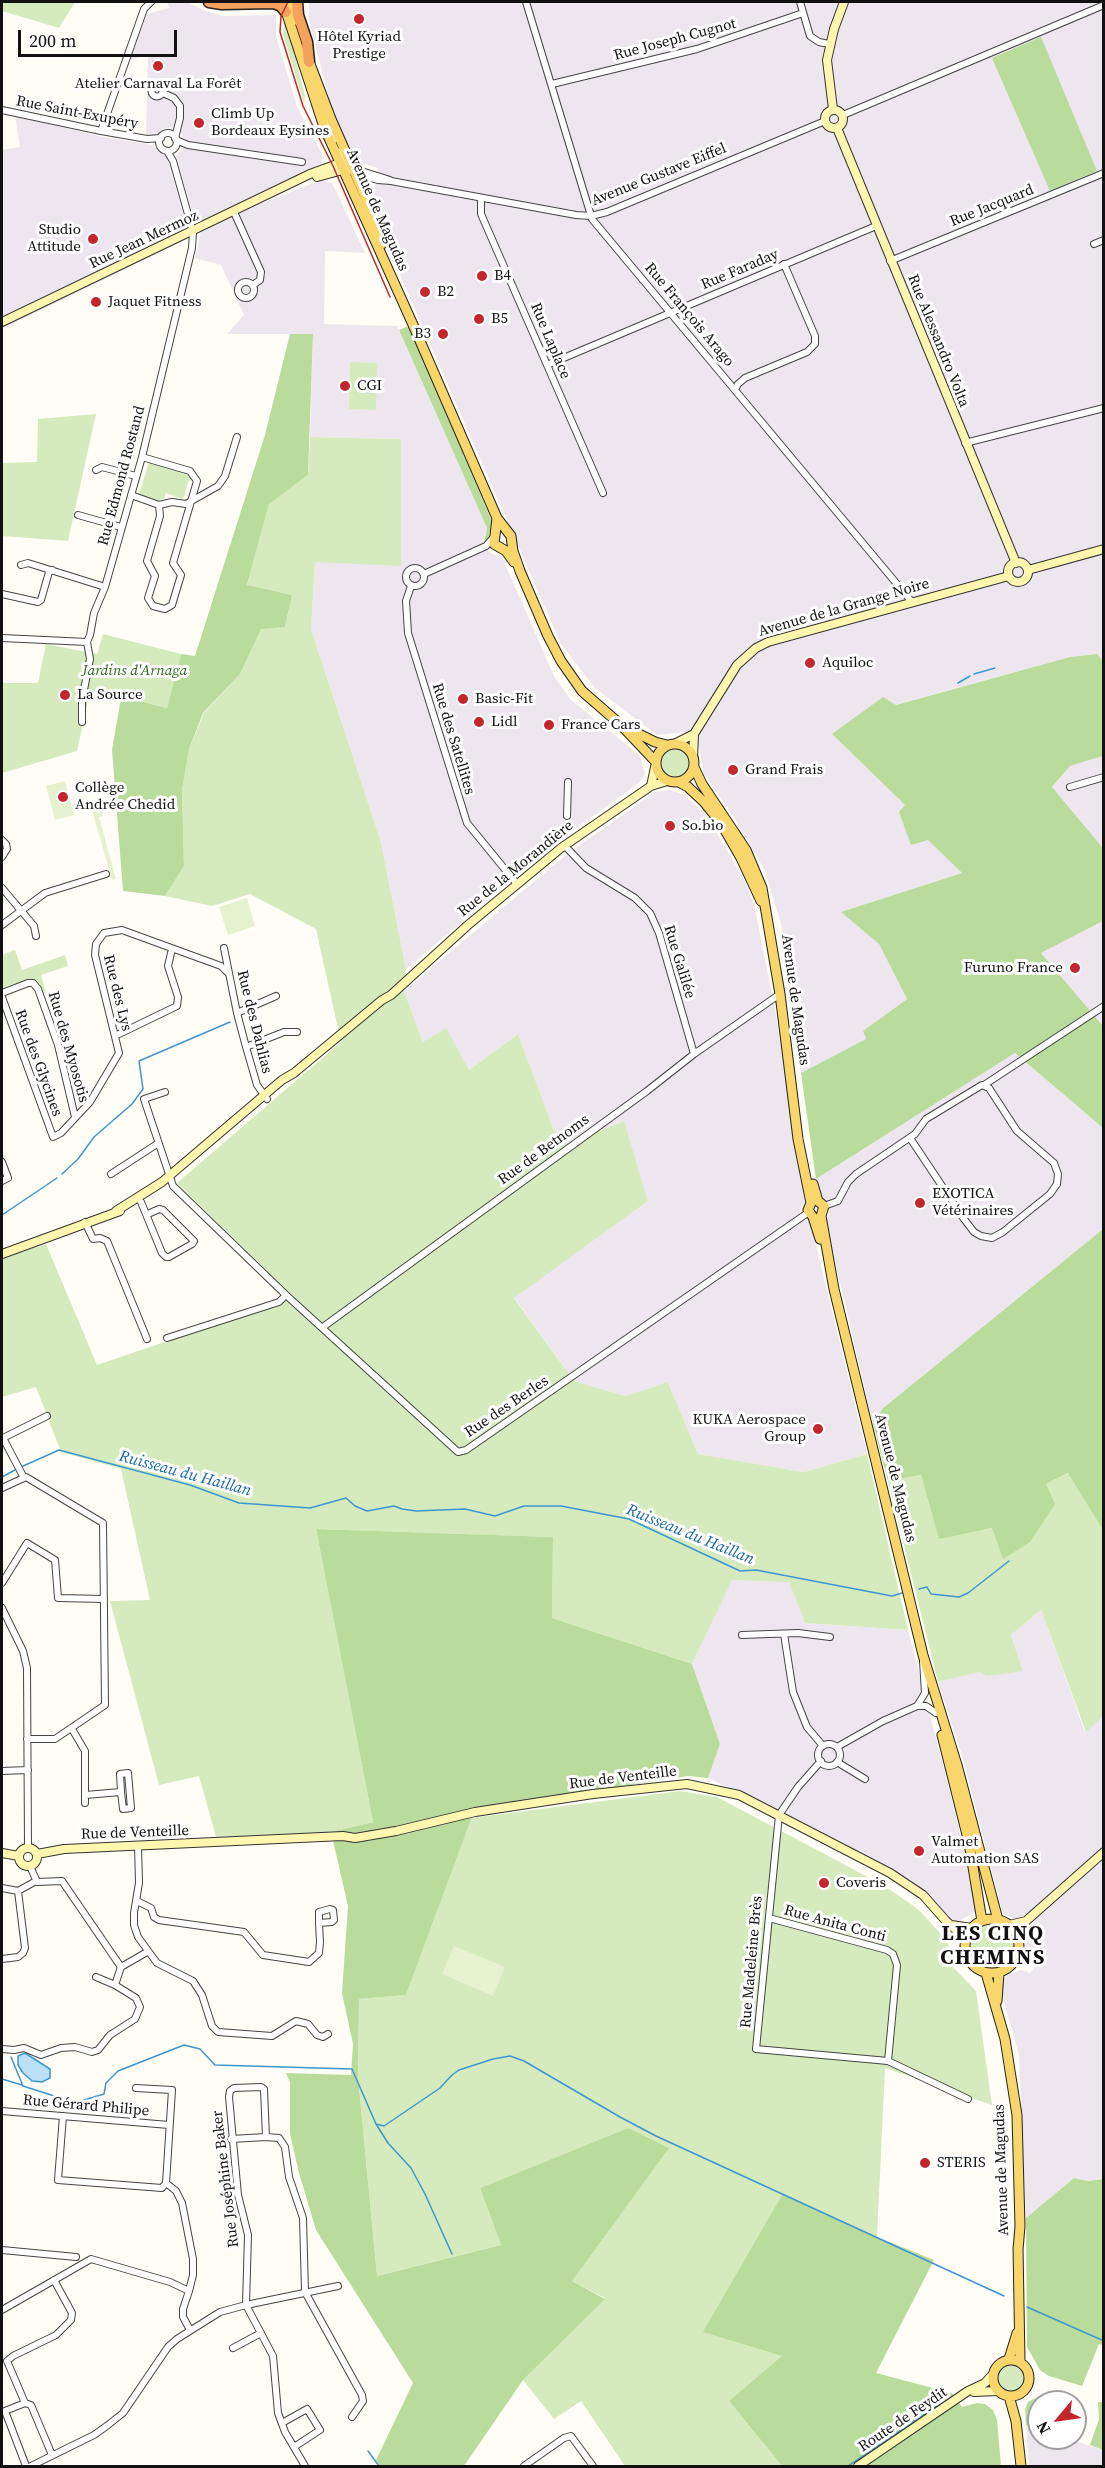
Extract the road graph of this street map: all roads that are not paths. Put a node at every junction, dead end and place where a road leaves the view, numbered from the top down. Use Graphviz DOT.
graph roads {
  1 [pos="151,2"];
  2 [pos="209,2"];
  3 [pos="240,2"];
  4 [pos="297,2"];
  5 [pos="526,2"];
  6 [pos="800,2"];
  7 [pos="844,2"];
  8 [pos="286,5"];
  9 [pos="1104,5"];
  10 [pos="803,13"];
  11 [pos="829,44"];
  12 [pos="309,62"];
  13 [pos="552,84"];
  14 [pos="163,93"];
  15 [pos="833,109"];
  16 [pos="2,110"];
  17 [pos="843,115"];
  18 [pos="825,122"];
  19 [pos="837,128"];
  20 [pos="101,131"];
  21 [pos="160,141"];
  22 [pos="173,143"];
  23 [pos="302,162"];
  24 [pos="348,169"];
  25 [pos="1104,173"];
  26 [pos="378,180"];
  27 [pos="391,181"];
  28 [pos="366,198"];
  29 [pos="481,198"];
  30 [pos="234,212"];
  31 [pos="591,216"];
  32 [pos="376,226"];
  33 [pos="876,226"];
  34 [pos="193,232"];
  35 [pos="1104,240"];
  36 [pos="1094,244"];
  37 [pos="890,261"];
  38 [pos="784,264"];
  39 [pos="253,285"];
  40 [pos="671,313"];
  41 [pos="2,322"];
  42 [pos="414,327"];
  43 [pos="547,365"];
  44 [pos="735,390"];
  45 [pos="1104,408"];
  46 [pos="237,437"];
  47 [pos="965,443"];
  48 [pos="142,457"];
  49 [pos="96,470"];
  50 [pos="136,476"];
  51 [pos="603,493"];
  52 [pos="131,495"];
  53 [pos="192,501"];
  54 [pos="159,505"];
  55 [pos="78,515"];
  56 [pos="496,518"];
  57 [pos="121,527"];
  58 [pos="506,531"];
  59 [pos="497,542"];
  60 [pos="511,542"];
  61 [pos="1104,549"];
  62 [pos="1016,563"];
  63 [pos="21,565"];
  64 [pos="52,570"];
  65 [pos="1028,570"];
  66 [pos="520,572"];
  67 [pos="424,574"];
  68 [pos="1009,576"];
  69 [pos="411,586"];
  70 [pos="105,587"];
  71 [pos="2,594"];
  72 [pos="912,602"];
  73 [pos="2,638"];
  74 [pos="87,642"];
  75 [pos="82,722"];
  76 [pos="621,725"];
  77 [pos="694,734"];
  78 [pos="671,744"];
  79 [pos="694,762"];
  80 [pos="655,764"];
  81 [pos="1104,777"];
  82 [pos="667,781"];
  83 [pos="568,782"];
  84 [pos="679,782"];
  85 [pos="651,786"];
  86 [pos="1070,787"];
  87 [pos="567,816"];
  88 [pos="2,840"];
  89 [pos="564,845"];
  90 [pos="2,857"];
  91 [pos="106,874"];
  92 [pos="517,884"];
  93 [pos="2,888"];
  94 [pos="21,910"];
  95 [pos="766,910"];
  96 [pos="2,925"];
  97 [pos="36,936"];
  98 [pos="224,948"];
  99 [pos="172,949"];
  100 [pos="229,974"];
  101 [pos="780,994"];
  102 [pos="2,995"];
  103 [pos="276,996"];
  104 [pos="1104,1006"];
  105 [pos="237,1013"];
  106 [pos="297,1032"];
  107 [pos="116,1036"];
  108 [pos="246,1047"];
  109 [pos="694,1054"];
  110 [pos="984,1085"];
  111 [pos="165,1092"];
  112 [pos="266,1097"];
  113 [pos="75,1117"];
  114 [pos="53,1137"];
  115 [pos="910,1138"];
  116 [pos="158,1144"];
  117 [pos="2,1162"];
  118 [pos="111,1174"];
  119 [pos="169,1179"];
  120 [pos="2,1181"];
  121 [pos="141,1202"];
  122 [pos="816,1209"];
  123 [pos="116,1211"];
  124 [pos="148,1214"];
  125 [pos="85,1222"];
  126 [pos="2,1254"];
  127 [pos="286,1295"];
  128 [pos="323,1327"];
  129 [pos="167,1338"];
  130 [pos="147,1339"];
  131 [pos="47,1416"];
  132 [pos="2,1438"];
  133 [pos="23,1476"];
  134 [pos="2,1488"];
  135 [pos="2,1583"];
  136 [pos="105,1599"];
  137 [pos="2,1608"];
  138 [pos="784,1634"];
  139 [pos="742,1635"];
  140 [pos="830,1637"];
  141 [pos="923,1655"];
  142 [pos="928,1674"];
  143 [pos="917,1706"];
  144 [pos="936,1713"];
  145 [pos="72,1729"];
  146 [pos="27,1739"];
  147 [pos="823,1746"];
  148 [pos="837,1747"];
  149 [pos="821,1761"];
  150 [pos="837,1762"];
  151 [pos="28,1770"];
  152 [pos="2,1771"];
  153 [pos="865,1779"];
  154 [pos="121,1792"];
  155 [pos="778,1815"];
  156 [pos="138,1846"];
  157 [pos="28,1848"];
  158 [pos="1104,1852"];
  159 [pos="2,1853"];
  160 [pos="37,1854"];
  161 [pos="19,1856"];
  162 [pos="30,1866"];
  163 [pos="36,1881"];
  164 [pos="2,1888"];
  165 [pos="18,1891"];
  166 [pos="137,1901"];
  167 [pos="769,1918"];
  168 [pos="998,1920"];
  169 [pos="982,1921"];
  170 [pos="1026,1921"];
  171 [pos="319,1923"];
  172 [pos="951,1925"];
  173 [pos="1009,1925"];
  174 [pos="972,1928"];
  175 [pos="1018,1936"];
  176 [pos="966,1939"];
  177 [pos="147,1952"];
  178 [pos="2,1959"];
  179 [pos="121,1967"];
  180 [pos="986,1973"];
  181 [pos="999,1973"];
  182 [pos="96,1977"];
  183 [pos="115,1985"];
  184 [pos="998,2010"];
  185 [pos="328,2034"];
  186 [pos="2,2049"];
  187 [pos="888,2061"];
  188 [pos="136,2088"];
  189 [pos="968,2099"];
  190 [pos="2,2111"];
  191 [pos="63,2116"];
  192 [pos="170,2125"];
  193 [pos="266,2137"];
  194 [pos="231,2139"];
  195 [pos="166,2183"];
  196 [pos="2,2250"];
  197 [pos="76,2257"];
  198 [pos="54,2280"];
  199 [pos="338,2286"];
  200 [pos="189,2291"];
  201 [pos="305,2292"];
  202 [pos="246,2305"];
  203 [pos="2,2310"];
  204 [pos="1020,2325"];
  205 [pos="190,2330"];
  206 [pos="261,2333"];
  207 [pos="233,2348"];
  208 [pos="1009,2359"];
  209 [pos="1020,2361"];
  210 [pos="993,2374"];
  211 [pos="999,2391"];
  212 [pos="1021,2394"];
  213 [pos="963,2395"];
  214 [pos="1009,2396"];
  215 [pos="25,2403"];
  216 [pos="351,2417"];
  217 [pos="1016,2421"];
  218 [pos="282,2423"];
  219 [pos="294,2447"];
  220 [pos="52,2455"];
  221 [pos="26,2466"];
  222 [pos="30,2466"];
  223 [pos="305,2466"];
  224 [pos="524,2466"];
  225 [pos="593,2466"];
  226 [pos="858,2466"];
  227 [pos="1021,2466"];
  1 -- 20 [label="street"];
  2 -- 3 [label="highway"];
  3 -- 8 [label="highway"];
  4 -- 12 [label="highway"];
  5 -- 13 [label="street, Rue François Arago"];
  6 -- 10 [label="street"];
  7 -- 11 [label="street"];
  8 -- 12 [label="main road, Avenue de Magudas"];
  8 -- 24 [label="main road, Avenue de Magudas"];
  9 -- 17 [label="street"];
  10 -- 11 [label="street"];
  10 -- 13 [label="street, Rue Joseph Cugnot"];
  11 -- 15 [label="street"];
  12 -- 24 [label="main road, Avenue de Magudas"];
  13 -- 31 [label="street, Rue François Arago"];
  14 -- 22 [label="street"];
  15 -- 17 [label="street"];
  15 -- 18 [label="street"];
  16 -- 20 [label="street, Rue Saint-Exupéry"];
  17 -- 19 [label="street"];
  18 -- 19 [label="street"];
  18 -- 31 [label="street, Avenue Gustave Eiffel"];
  19 -- 33 [label="street, Rue Alessandro Volta"];
  20 -- 21 [label="street, Rue Saint-Exupéry"];
  21 -- 22 [label="street"];
  21 -- 22 [label="street"];
  22 -- 23 [label="street"];
  22 -- 34 [label="street"];
  24 -- 26 [label="street, Avenue Gustave Eiffel"];
  24 -- 27 [label="street, Avenue Gustave Eiffel"];
  24 -- 28 [label="main road, Avenue de Magudas"];
  24 -- 30 [label="street, Rue Jean Mermoz"];
  24 -- 32 [label="street"];
  24 -- 42 [label="main road, Avenue de Magudas"];
  25 -- 37 [label="street, Rue Jacquard"];
  26 -- 27 [label="street, Avenue Gustave Eiffel"];
  26 -- 28 [label="street"];
  27 -- 29 [label="street, Avenue Gustave Eiffel"];
  28 -- 32 [label="main road, Avenue de Magudas"];
  29 -- 31 [label="street, Avenue Gustave Eiffel"];
  29 -- 43 [label="street, Rue Laplace"];
  30 -- 34 [label="street, Rue Jean Mermoz"];
  30 -- 39 [label="street"];
  31 -- 40 [label="street, Rue François Arago"];
  32 -- 42 [label="main road, Avenue de Magudas"];
  33 -- 37 [label="street, Rue Alessandro Volta"];
  33 -- 38 [label="street, Rue Faraday"];
  34 -- 41 [label="street, Rue Jean Mermoz"];
  34 -- 48 [label="street, Rue Edmond Rostand"];
  35 -- 36 [label="street"];
  37 -- 47 [label="street, Rue Alessandro Volta"];
  38 -- 40 [label="street, Rue Faraday"];
  38 -- 44 [label="street"];
  40 -- 43 [label="street, Rue Faraday"];
  40 -- 44 [label="street, Rue François Arago"];
  42 -- 56 [label="main road, Avenue de Magudas"];
  43 -- 51 [label="street, Rue Laplace"];
  44 -- 72 [label="street, Rue François Arago"];
  45 -- 47 [label="street"];
  46 -- 53 [label="street"];
  47 -- 62 [label="street, Rue Alessandro Volta"];
  48 -- 50 [label="street, Rue Edmond Rostand"];
  48 -- 53 [label="street"];
  49 -- 50 [label="street"];
  50 -- 52 [label="street, Rue Edmond Rostand"];
  52 -- 54 [label="street"];
  52 -- 57 [label="street, Rue Edmond Rostand"];
  53 -- 54 [label="street"];
  53 -- 54 [label="street"];
  55 -- 57 [label="street"];
  56 -- 58 [label="main road, Avenue de Magudas"];
  56 -- 59 [label="main road, Avenue de Magudas"];
  57 -- 70 [label="street, Rue Edmond Rostand"];
  58 -- 59 [label="main road"];
  58 -- 60 [label="main road, Avenue de Magudas"];
  59 -- 60 [label="main road"];
  59 -- 66 [label="main road"];
  59 -- 67 [label="street"];
  60 -- 66 [label="main road"];
  61 -- 65 [label="street"];
  62 -- 65 [label="street"];
  62 -- 68 [label="street"];
  63 -- 64 [label="street"];
  64 -- 70 [label="street"];
  64 -- 71 [label="street"];
  65 -- 68 [label="street"];
  66 -- 76 [label="main road"];
  67 -- 69 [label="street"];
  67 -- 69 [label="street"];
  68 -- 72 [label="street, Avenue de la Grange Noire"];
  69 -- 92 [label="street, Rue des Satellites"];
  70 -- 74 [label="street, Rue Edmond Rostand"];
  72 -- 77 [label="street, Avenue de la Grange Noire"];
  73 -- 74 [label="street"];
  74 -- 75 [label="street, Rue Edmond Rostand"];
  76 -- 78 [label="main road"];
  76 -- 80 [label="main road"];
  77 -- 78 [label="street"];
  77 -- 79 [label="street, Avenue de la Grange Noire"];
  78 -- 79 [label="main road"];
  78 -- 80 [label="main road"];
  79 -- 84 [label="main road"];
  79 -- 95 [label="main road, Avenue de Magudas"];
  80 -- 82 [label="main road"];
  80 -- 85 [label="street"];
  81 -- 86 [label="street"];
  82 -- 84 [label="main road"];
  82 -- 85 [label="street, Rue de la Morandière"];
  83 -- 87 [label="street"];
  84 -- 95 [label="main road, Avenue de Magudas"];
  85 -- 89 [label="street, Rue de la Morandière"];
  88 -- 90 [label="street"];
  89 -- 92 [label="street, Rue de la Morandière"];
  89 -- 109 [label="street, Rue Galilée"];
  91 -- 94 [label="street"];
  92 -- 112 [label="street, Rue de la Morandière"];
  93 -- 94 [label="street"];
  94 -- 96 [label="street"];
  94 -- 97 [label="street"];
  95 -- 101 [label="main road, Avenue de Magudas"];
  98 -- 100 [label="street, Rue des Dahlias"];
  99 -- 100 [label="street, Rue des Lys"];
  99 -- 107 [label="street"];
  99 -- 107 [label="street, Rue des Lys"];
  100 -- 105 [label="street, Rue des Dahlias"];
  101 -- 109 [label="street, Rue de Betnoms"];
  101 -- 122 [label="main road, Avenue de Magudas"];
  102 -- 113 [label="street, Rue des Myosotis"];
  102 -- 114 [label="street, Rue des Glycines"];
  103 -- 105 [label="street"];
  104 -- 110 [label="street"];
  105 -- 108 [label="street, Rue des Dahlias"];
  106 -- 108 [label="street"];
  107 -- 113 [label="street, Rue des Lys"];
  108 -- 112 [label="street, Rue des Dahlias"];
  109 -- 128 [label="street, Rue de Betnoms"];
  110 -- 115 [label="street"];
  110 -- 115 [label="street"];
  111 -- 116 [label="street"];
  112 -- 119 [label="street, Rue de la Morandière"];
  113 -- 114 [label="street, Rue des Lys"];
  115 -- 122 [label="street"];
  116 -- 118 [label="street"];
  116 -- 119 [label="street"];
  117 -- 120 [label="street"];
  119 -- 121 [label="street, Rue de la Morandière"];
  119 -- 123 [label="street, Rue de la Morandière"];
  119 -- 127 [label="street, Rue des Berles"];
  121 -- 123 [label="street, Rue de la Morandière"];
  121 -- 124 [label="street"];
  122 -- 128 [label="street, Rue des Berles"];
  122 -- 141 [label="main road, Avenue de Magudas"];
  123 -- 125 [label="street, Rue de la Morandière"];
  124 -- 124 [label="street"];
  125 -- 126 [label="street, Rue de la Morandière"];
  125 -- 130 [label="street"];
  127 -- 128 [label="street, Rue des Berles"];
  127 -- 129 [label="street"];
  131 -- 132 [label="street"];
  132 -- 133 [label="street"];
  133 -- 134 [label="street"];
  133 -- 136 [label="street"];
  135 -- 136 [label="street"];
  136 -- 145 [label="street"];
  137 -- 146 [label="street"];
  138 -- 139 [label="street"];
  138 -- 140 [label="street"];
  138 -- 147 [label="street"];
  141 -- 142 [label="main road, Avenue de Magudas"];
  141 -- 143 [label="street"];
  142 -- 144 [label="main road, Avenue de Magudas"];
  142 -- 168 [label="main road, Avenue de Magudas"];
  143 -- 144 [label="street"];
  143 -- 148 [label="street"];
  144 -- 169 [label="main road, Avenue de Magudas"];
  145 -- 146 [label="street"];
  145 -- 154 [label="street"];
  146 -- 151 [label="street"];
  147 -- 148 [label="street"];
  147 -- 149 [label="street"];
  148 -- 150 [label="street"];
  149 -- 150 [label="street"];
  149 -- 155 [label="street"];
  150 -- 153 [label="street"];
  151 -- 152 [label="street"];
  151 -- 157 [label="street"];
  154 -- 154 [label="street"];
  155 -- 156 [label="street, Rue de Venteille"];
  155 -- 167 [label="street, Rue Madeleine Brès"];
  155 -- 172 [label="street, Rue de Venteille"];
  156 -- 160 [label="street, Rue de Venteille"];
  156 -- 166 [label="street"];
  157 -- 160 [label="street"];
  157 -- 161 [label="street"];
  158 -- 170 [label="street"];
  159 -- 161 [label="street"];
  160 -- 162 [label="street"];
  161 -- 162 [label="street"];
  162 -- 163 [label="street"];
  163 -- 165 [label="street"];
  163 -- 179 [label="street"];
  164 -- 165 [label="street"];
  165 -- 178 [label="street"];
  166 -- 171 [label="street"];
  166 -- 177 [label="street"];
  167 -- 187 [label="street, Rue Anita Conti"];
  167 -- 187 [label="street, Rue Madeleine Brès"];
  168 -- 169 [label="main road"];
  168 -- 173 [label="main road"];
  169 -- 174 [label="main road"];
  170 -- 173 [label="street"];
  170 -- 175 [label="street"];
  172 -- 174 [label="street"];
  172 -- 176 [label="street, Rue de Venteille"];
  173 -- 175 [label="main road"];
  174 -- 176 [label="main road"];
  175 -- 181 [label="main road"];
  176 -- 180 [label="main road"];
  177 -- 179 [label="street"];
  177 -- 185 [label="street"];
  179 -- 183 [label="street"];
  180 -- 181 [label="main road"];
  180 -- 184 [label="main road, Avenue de Magudas"];
  181 -- 184 [label="main road, Avenue de Magudas"];
  182 -- 183 [label="street"];
  183 -- 186 [label="street"];
  184 -- 204 [label="main road, Avenue de Magudas"];
  187 -- 189 [label="street"];
  188 -- 192 [label="street"];
  190 -- 191 [label="street, Rue Gérard Philipe"];
  191 -- 192 [label="street, Rue Gérard Philipe"];
  191 -- 195 [label="street"];
  192 -- 195 [label="street"];
  193 -- 194 [label="street"];
  193 -- 194 [label="street, Rue Joséphine Baker"];
  193 -- 201 [label="street"];
  194 -- 202 [label="street, Rue Joséphine Baker"];
  195 -- 200 [label="street"];
  196 -- 197 [label="street"];
  198 -- 200 [label="street"];
  198 -- 203 [label="street"];
  198 -- 215 [label="street"];
  199 -- 201 [label="street"];
  200 -- 205 [label="street"];
  201 -- 202 [label="street"];
  201 -- 216 [label="street"];
  202 -- 205 [label="street"];
  202 -- 206 [label="street"];
  204 -- 208 [label="main road, Avenue de Magudas"];
  204 -- 209 [label="main road, Avenue de Magudas"];
  205 -- 220 [label="street"];
  206 -- 207 [label="street"];
  206 -- 218 [label="street"];
  208 -- 209 [label="main road"];
  208 -- 210 [label="main road"];
  209 -- 212 [label="main road"];
  210 -- 211 [label="main road"];
  210 -- 213 [label="street, Route de Feydit"];
  211 -- 213 [label="street, Route de Feydit"];
  211 -- 214 [label="main road"];
  212 -- 214 [label="main road"];
  212 -- 217 [label="main road"];
  213 -- 226 [label="street, Route de Feydit"];
  214 -- 217 [label="main road"];
  215 -- 220 [label="street"];
  215 -- 221 [label="street"];
  217 -- 227 [label="main road"];
  218 -- 219 [label="street"];
  218 -- 219 [label="street"];
  219 -- 223 [label="street"];
  220 -- 222 [label="street"];
  224 -- 225 [label="street"];
}
